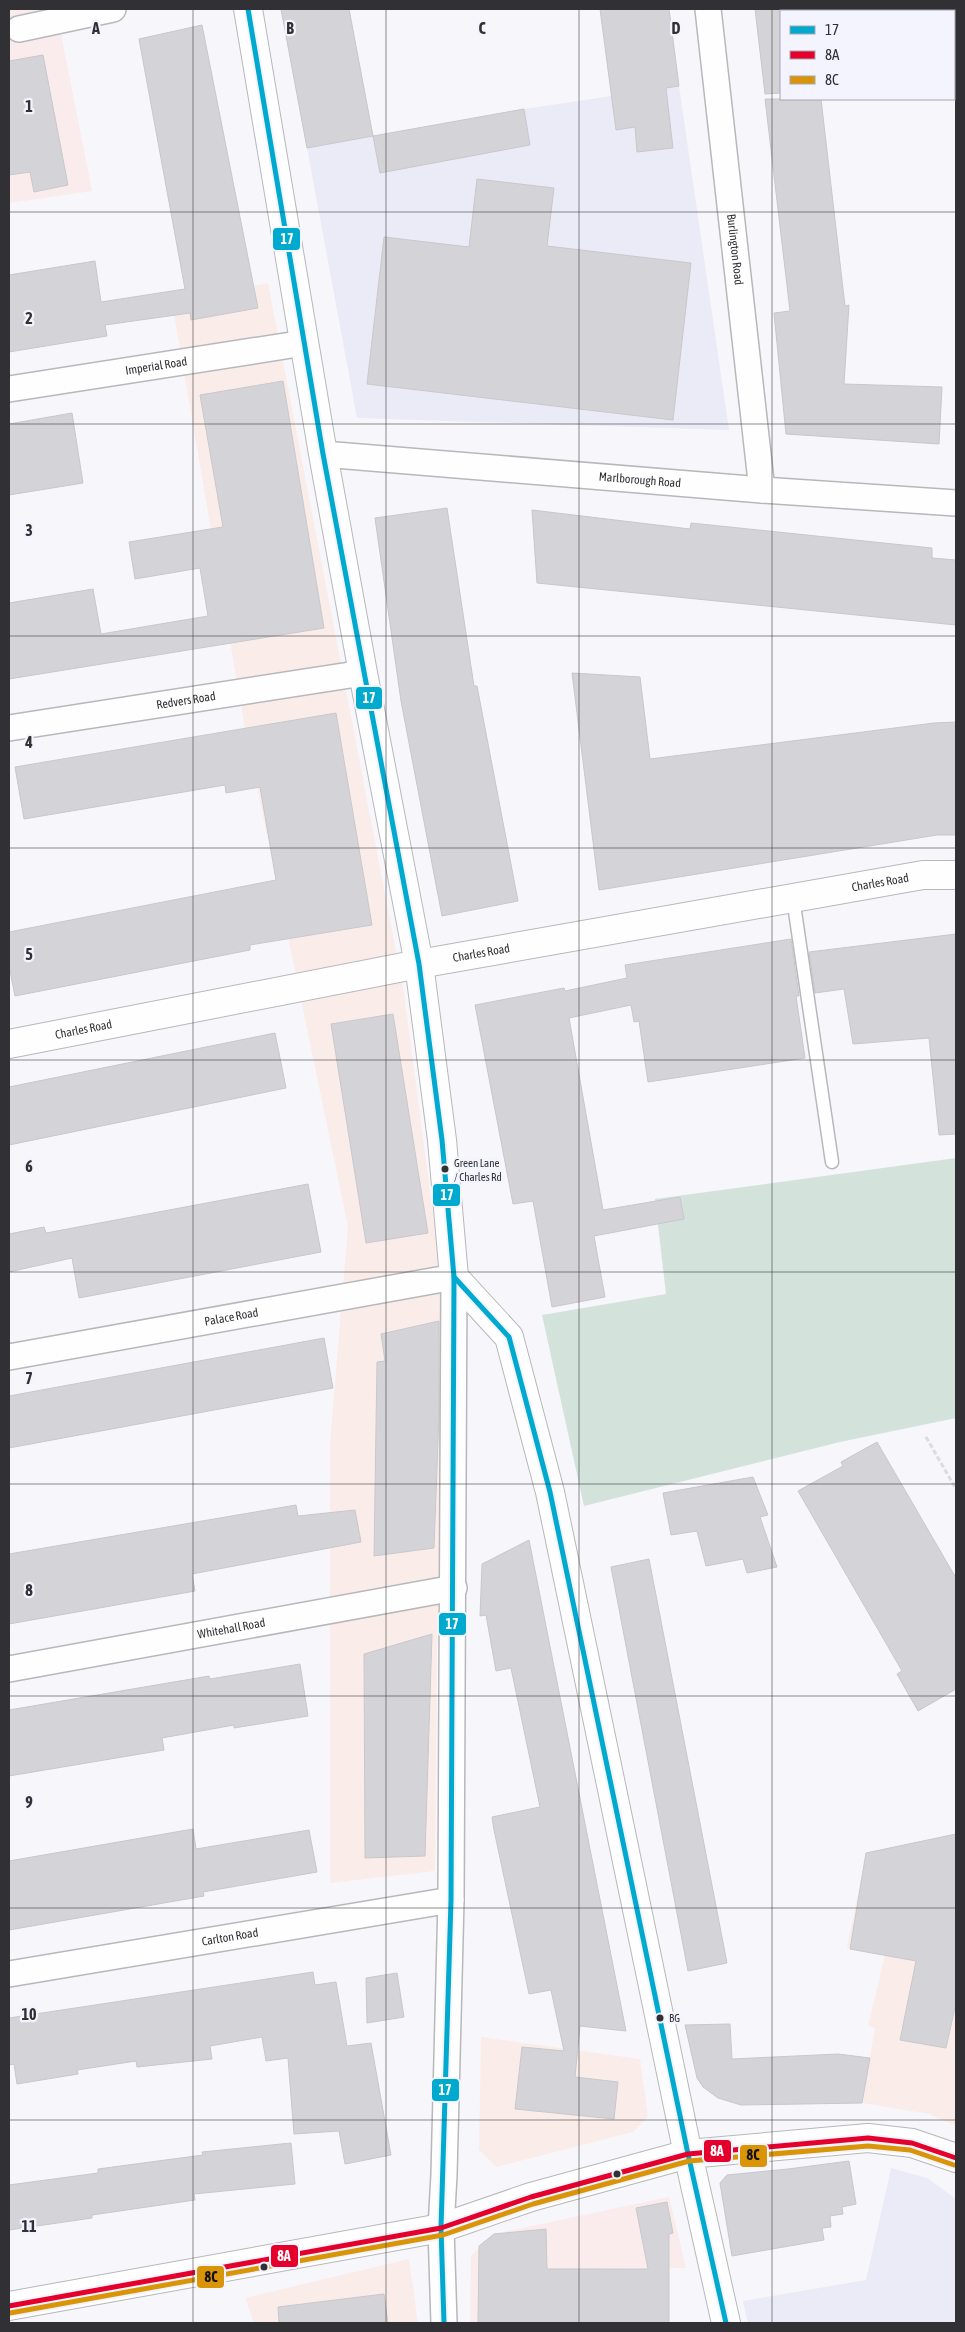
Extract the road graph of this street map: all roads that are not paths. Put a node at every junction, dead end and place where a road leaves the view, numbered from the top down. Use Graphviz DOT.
graph roads {
  1 [pos="113,9"];
  2 [pos="248,9"];
  3 [pos="708,9"];
  4 [pos="14,30"];
  5 [pos="304,343"];
  6 [pos="9,389"];
  7 [pos="323,454"];
  8 [pos="762,490"];
  9 [pos="956,503"];
  10 [pos="363,673"];
  11 [pos="9,728"];
  12 [pos="956,875"];
  13 [pos="793,898"];
  14 [pos="419,964"];
  15 [pos="9,1044"];
  16 [pos="832,1162"];
  17 [pos="454,1277"];
  18 [pos="9,1357"];
  19 [pos="454,1588"];
  20 [pos="9,1668"];
  21 [pos="451,1900"];
  22 [pos="9,1974"];
  23 [pos="688,2154"];
  24 [pos="956,2158"];
  25 [pos="441,2228"];
  26 [pos="9,2306"];
  27 [pos="444,2323"];
  28 [pos="726,2323"];
  1 -- 4 [label="street"];
  2 -- 5 [label="street"];
  3 -- 8 [label="street, Burlington Road"];
  5 -- 6 [label="street, Imperial Road"];
  5 -- 7 [label="street"];
  7 -- 8 [label="street, Marlborough Road"];
  7 -- 10 [label="street"];
  8 -- 9 [label="street, Marlborough Road"];
  10 -- 11 [label="street, Redvers Road"];
  10 -- 14 [label="street"];
  12 -- 13 [label="street, Charles Road"];
  13 -- 14 [label="street, Charles Road"];
  13 -- 16 [label="lane"];
  14 -- 15 [label="street, Charles Road"];
  14 -- 17 [label="street"];
  17 -- 18 [label="street, Palace Road"];
  17 -- 19 [label="street"];
  17 -- 23 [label="street"];
  19 -- 20 [label="street, Whitehall Road"];
  19 -- 21 [label="street"];
  21 -- 22 [label="street, Carlton Road"];
  21 -- 25 [label="street"];
  23 -- 24 [label="street"];
  23 -- 25 [label="street"];
  23 -- 28 [label="street"];
  25 -- 26 [label="street"];
  25 -- 27 [label="street"];
}
